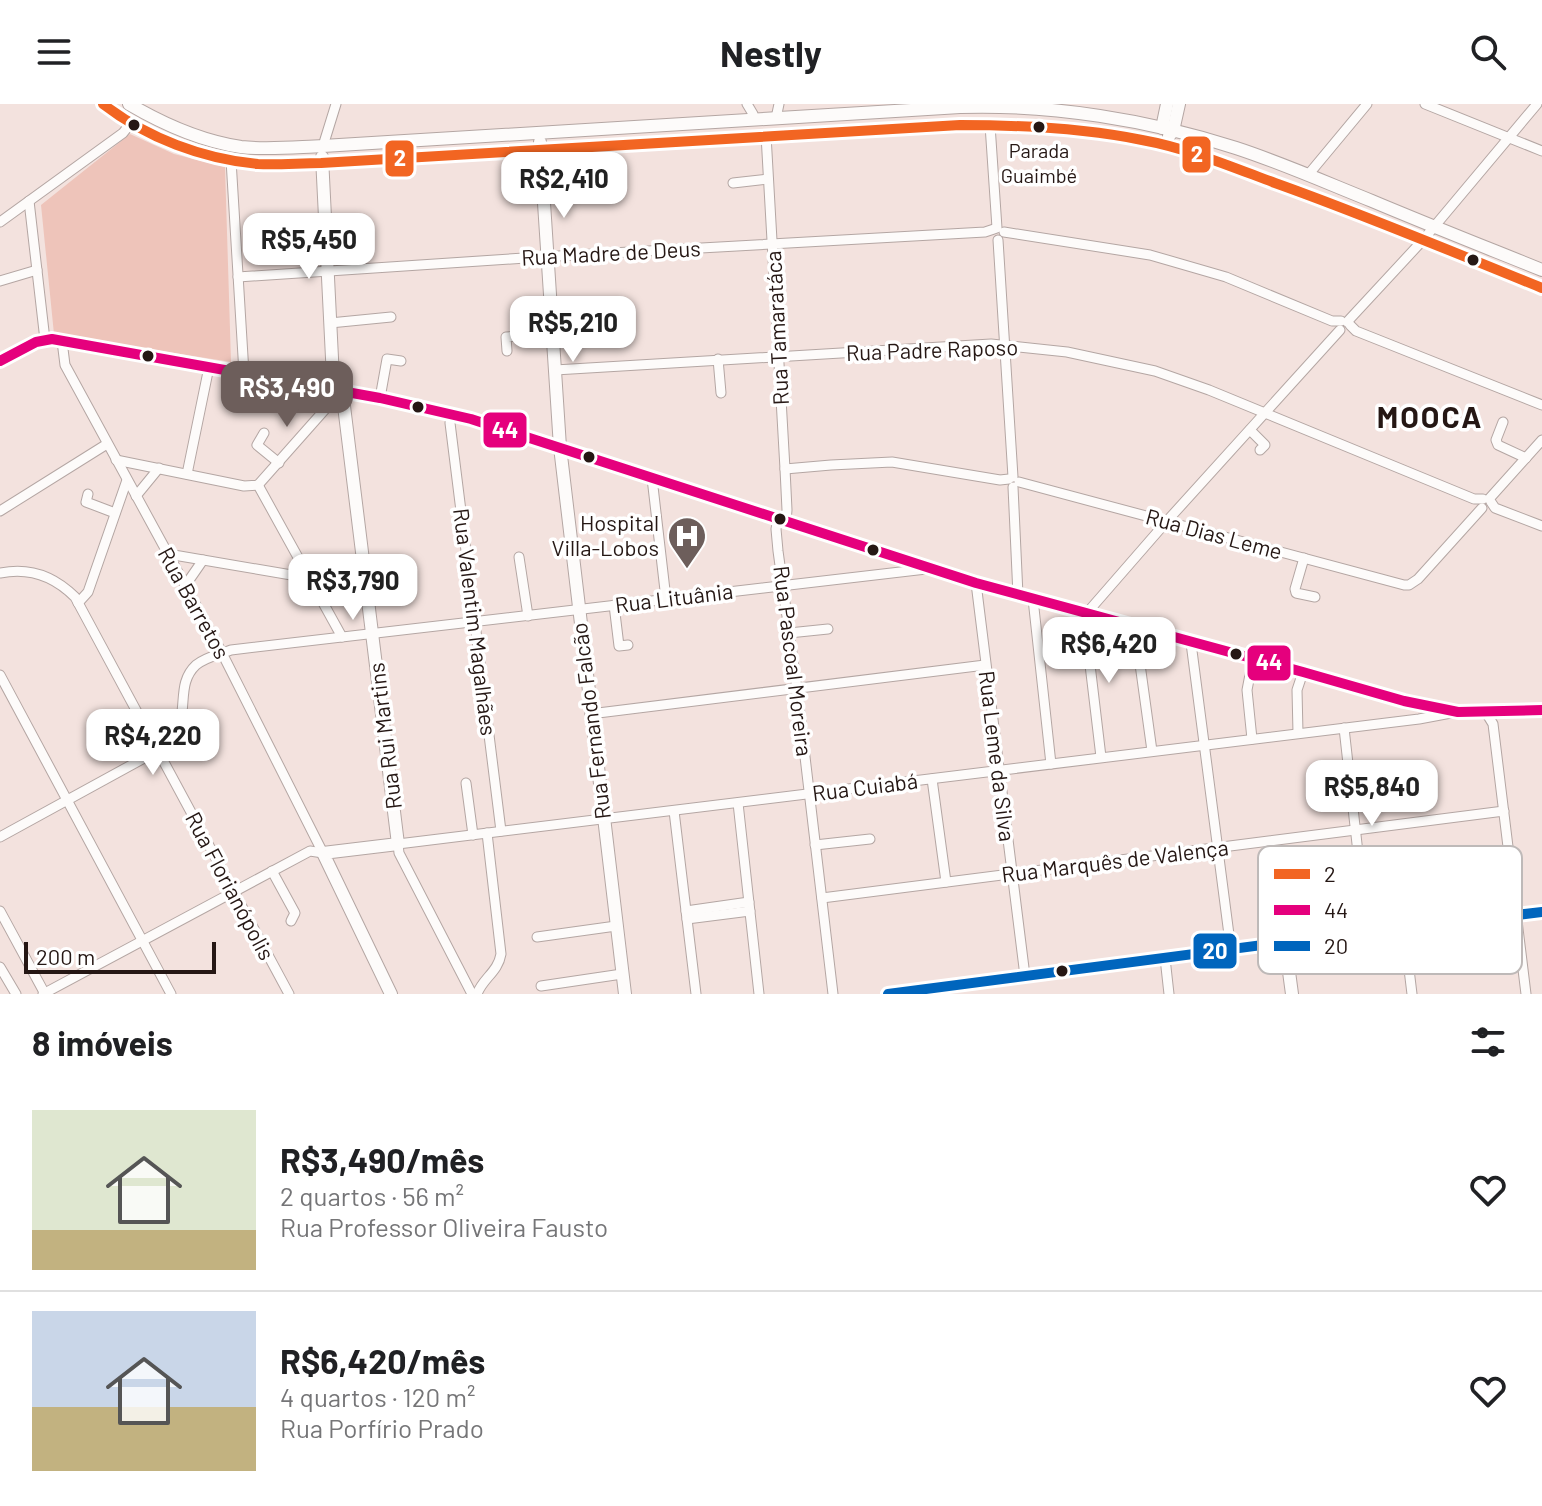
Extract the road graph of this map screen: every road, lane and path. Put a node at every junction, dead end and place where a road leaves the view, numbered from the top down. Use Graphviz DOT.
graph roads {
  1 [pos="103,104"];
  2 [pos="129,104"];
  3 [pos="336,104"];
  4 [pos="747,104"];
  5 [pos="779,104"];
  6 [pos="1167,104"];
  7 [pos="1179,104"];
  8 [pos="1367,104"];
  9 [pos="1425,104"];
  10 [pos="1537,104"];
  11 [pos="988,105"];
  12 [pos="824,115"];
  13 [pos="776,118"];
  14 [pos="754,119"];
  15 [pos="130,124"];
  16 [pos="990,125"];
  17 [pos="1167,129"];
  18 [pos="539,132"];
  19 [pos="766,135"];
  20 [pos="1508,138"];
  21 [pos="1144,140"];
  22 [pos="323,146"];
  23 [pos="541,150"];
  24 [pos="1542,151"];
  25 [pos="231,160"];
  26 [pos="321,163"];
  27 [pos="1308,175"];
  28 [pos="768,179"];
  29 [pos="733,183"];
  30 [pos="29,201"];
  31 [pos="2,217"];
  32 [pos="1435,226"];
  33 [pos="996,234"];
  34 [pos="1423,240"];
  35 [pos="772,244"];
  36 [pos="548,257"];
  37 [pos="37,270"];
  38 [pos="1542,270"];
  39 [pos="327,271"];
  40 [pos="238,277"];
  41 [pos="0,281"];
  42 [pos="1542,288"];
  43 [pos="391,317"];
  44 [pos="330,323"];
  45 [pos="1344,326"];
  46 [pos="553,333"];
  47 [pos="45,340"];
  48 [pos="62,341"];
  49 [pos="1004,345"];
  50 [pos="507,351"];
  51 [pos="778,355"];
  52 [pos="718,359"];
  53 [pos="0,361"];
  54 [pos="401,361"];
  55 [pos="209,367"];
  56 [pos="555,370"];
  57 [pos="244,373"];
  58 [pos="338,391"];
  59 [pos="721,393"];
  60 [pos="380,398"];
  61 [pos="1542,405"];
  62 [pos="452,413"];
  63 [pos="1265,413"];
  64 [pos="1503,422"];
  65 [pos="1250,430"];
  66 [pos="264,433"];
  67 [pos="1542,440"];
  68 [pos="107,444"];
  69 [pos="560,447"];
  70 [pos="1260,450"];
  71 [pos="1526,458"];
  72 [pos="116,460"];
  73 [pos="279,463"];
  74 [pos="159,468"];
  75 [pos="785,469"];
  76 [pos="187,474"];
  77 [pos="652,478"];
  78 [pos="127,480"];
  79 [pos="1010,482"];
  80 [pos="258,485"];
  81 [pos="88,494"];
  82 [pos="136,496"];
  83 [pos="1485,504"];
  84 [pos="0,511"];
  85 [pos="115,513"];
  86 [pos="782,520"];
  87 [pos="1167,521"];
  88 [pos="1542,526"];
  89 [pos="168,554"];
  90 [pos="519,557"];
  91 [pos="1304,558"];
  92 [pos="203,560"];
  93 [pos="905,560"];
  94 [pos="929,568"];
  95 [pos="894,572"];
  96 [pos="0,573"];
  97 [pos="309,578"];
  98 [pos="976,583"];
  99 [pos="783,584"];
  100 [pos="185,586"];
  101 [pos="1018,595"];
  102 [pos="1315,597"];
  103 [pos="666,599"];
  104 [pos="1033,599"];
  105 [pos="78,603"];
  106 [pos="614,605"];
  107 [pos="578,610"];
  108 [pos="1086,614"];
  109 [pos="528,616"];
  110 [pos="476,622"];
  111 [pos="1135,628"];
  112 [pos="828,629"];
  113 [pos="372,633"];
  114 [pos="789,633"];
  115 [pos="342,637"];
  116 [pos="1191,643"];
  117 [pos="628,645"];
  118 [pos="222,653"];
  119 [pos="1253,659"];
  120 [pos="985,665"];
  121 [pos="1303,672"];
  122 [pos="0,675"];
  123 [pos="797,689"];
  124 [pos="1423,706"];
  125 [pos="1542,710"];
  126 [pos="1485,711"];
  127 [pos="1502,711"];
  128 [pos="1458,712"];
  129 [pos="590,714"];
  130 [pos="1419,719"];
  131 [pos="1407,720"];
  132 [pos="1493,724"];
  133 [pos="1344,728"];
  134 [pos="1298,733"];
  135 [pos="1252,739"];
  136 [pos="1205,745"];
  137 [pos="158,751"];
  138 [pos="1152,751"];
  139 [pos="1101,757"];
  140 [pos="1051,764"];
  141 [pos="999,770"];
  142 [pos="932,779"];
  143 [pos="466,783"];
  144 [pos="810,794"];
  145 [pos="67,801"];
  146 [pos="738,803"];
  147 [pos="674,811"];
  148 [pos="1504,811"];
  149 [pos="603,819"];
  150 [pos="501,831"];
  151 [pos="1356,831"];
  152 [pos="487,833"];
  153 [pos="473,835"];
  154 [pos="0,837"];
  155 [pos="870,839"];
  156 [pos="398,844"];
  157 [pos="815,845"];
  158 [pos="1358,846"];
  159 [pos="1508,846"];
  160 [pos="1218,847"];
  161 [pos="323,853"];
  162 [pos="272,871"];
  163 [pos="1012,874"];
  164 [pos="946,882"];
  165 [pos="234,891"];
  166 [pos="822,898"];
  167 [pos="750,906"];
  168 [pos="0,911"];
  169 [pos="1542,912"];
  170 [pos="1522,914"];
  171 [pos="686,915"];
  172 [pos="291,921"];
  173 [pos="616,926"];
  174 [pos="537,937"];
  175 [pos="143,941"];
  176 [pos="1258,946"];
  177 [pos="1231,950"];
  178 [pos="1165,958"];
  179 [pos="1522,959"];
  180 [pos="0,967"];
  181 [pos="622,974"];
  182 [pos="1289,974"];
  183 [pos="1410,974"];
  184 [pos="1025,976"];
  185 [pos="464,979"];
  186 [pos="484,982"];
  187 [pos="541,986"];
  188 [pos="928,991"];
  189 [pos="16,994"];
  190 [pos="44,994"];
  191 [pos="171,994"];
  192 [pos="289,994"];
  193 [pos="391,994"];
  194 [pos="474,994"];
  195 [pos="625,994"];
  196 [pos="696,994"];
  197 [pos="759,994"];
  198 [pos="833,994"];
  199 [pos="888,994"];
  200 [pos="1169,994"];
  201 [pos="1292,994"];
  202 [pos="1412,994"];
  203 [pos="1526,994"];
  1 -- 15 [label="main road"];
  2 -- 22 [label="main road"];
  3 -- 22 [label="street"];
  4 -- 14 [label="street"];
  5 -- 13 [label="street"];
  6 -- 17 [label="main road"];
  7 -- 17 [label="main road"];
  8 -- 27 [label="street"];
  9 -- 20 [label="street"];
  10 -- 20 [label="street"];
  11 -- 12 [label="main road"];
  11 -- 17 [label="main road"];
  12 -- 13 [label="main road"];
  12 -- 19 [label="main road"];
  13 -- 14 [label="main road"];
  14 -- 18 [label="main road"];
  15 -- 25 [label="main road"];
  15 -- 30 [label="street"];
  16 -- 19 [label="main road"];
  16 -- 21 [label="main road"];
  16 -- 33 [label="street"];
  17 -- 21 [label="main road"];
  17 -- 27 [label="main road"];
  18 -- 22 [label="main road"];
  18 -- 23 [label="main road, Rua Fernando Falcão"];
  19 -- 23 [label="main road"];
  19 -- 28 [label="street, Rua Tamaratáca"];
  20 -- 24 [label="street"];
  20 -- 32 [label="street"];
  21 -- 34 [label="main road"];
  22 -- 26 [label="main road, Rua Rui Martins"];
  23 -- 26 [label="main road"];
  23 -- 36 [label="main road, Rua Fernando Falcão"];
  25 -- 26 [label="main road"];
  25 -- 40 [label="street"];
  26 -- 39 [label="main road, Rua Rui Martins"];
  27 -- 32 [label="main road"];
  28 -- 29 [label="street"];
  28 -- 35 [label="street, Rua Tamaratáca"];
  30 -- 31 [label="street"];
  30 -- 37 [label="street"];
  32 -- 34 [label="street"];
  32 -- 38 [label="main road"];
  33 -- 35 [label="street, Rua Madre de Deus"];
  33 -- 45 [label="street, Rua Madre de Deus"];
  33 -- 49 [label="street"];
  34 -- 42 [label="main road"];
  34 -- 45 [label="street"];
  35 -- 36 [label="street, Rua Madre de Deus"];
  35 -- 51 [label="street, Rua Tamaratáca"];
  36 -- 39 [label="street, Rua Madre de Deus"];
  36 -- 46 [label="main road, Rua Fernando Falcão"];
  37 -- 41 [label="street"];
  37 -- 47 [label="street"];
  39 -- 40 [label="street, Rua Madre de Deus"];
  39 -- 44 [label="main road, Rua Rui Martins"];
  40 -- 57 [label="street"];
  43 -- 44 [label="street"];
  44 -- 58 [label="main road, Rua Rui Martins"];
  45 -- 61 [label="street, Rua Madre de Deus"];
  45 -- 63 [label="street"];
  46 -- 50 [label="street"];
  46 -- 56 [label="main road, Rua Fernando Falcão"];
  47 -- 48 [label="street"];
  47 -- 53 [label="street"];
  48 -- 55 [label="street"];
  48 -- 68 [label="street, Rua Barretos"];
  49 -- 51 [label="street, Rua Padre Raposo"];
  49 -- 63 [label="street, Rua Padre Raposo"];
  49 -- 79 [label="street"];
  51 -- 52 [label="street, Rua Padre Raposo"];
  51 -- 75 [label="street, Rua Tamaratáca"];
  52 -- 56 [label="street, Rua Padre Raposo"];
  52 -- 59 [label="street"];
  54 -- 60 [label="street"];
  55 -- 57 [label="street"];
  55 -- 76 [label="street"];
  56 -- 69 [label="main road, Rua Fernando Falcão"];
  57 -- 58 [label="street"];
  58 -- 60 [label="street"];
  58 -- 73 [label="street"];
  58 -- 113 [label="main road, Rua Rui Martins"];
  60 -- 62 [label="street"];
  62 -- 69 [label="street"];
  62 -- 110 [label="street, Rua Valentim Magalhães"];
  63 -- 65 [label="street"];
  63 -- 83 [label="street, Rua Padre Raposo"];
  64 -- 71 [label="street"];
  65 -- 70 [label="street"];
  65 -- 87 [label="street"];
  66 -- 73 [label="street"];
  67 -- 71 [label="street"];
  68 -- 72 [label="street, Rua Barretos"];
  68 -- 84 [label="street"];
  69 -- 77 [label="street"];
  69 -- 107 [label="main road, Rua Fernando Falcão"];
  71 -- 83 [label="street"];
  72 -- 74 [label="street"];
  72 -- 78 [label="street, Rua Barretos"];
  73 -- 80 [label="street"];
  74 -- 76 [label="street"];
  74 -- 82 [label="street"];
  75 -- 79 [label="street, Rua Dias Leme"];
  75 -- 86 [label="street, Rua Tamaratáca"];
  76 -- 80 [label="street"];
  77 -- 86 [label="street"];
  77 -- 103 [label="street"];
  78 -- 82 [label="street, Rua Barretos"];
  78 -- 85 [label="street"];
  79 -- 87 [label="street, Rua Dias Leme"];
  79 -- 101 [label="street"];
  80 -- 97 [label="street"];
  81 -- 85 [label="street"];
  82 -- 89 [label="street, Rua Barretos"];
  83 -- 88 [label="street, Rua Padre Raposo"];
  83 -- 91 [label="street, Rua Dias Leme"];
  85 -- 105 [label="street"];
  86 -- 93 [label="street"];
  86 -- 99 [label="street, Rua Pascoal Moreira"];
  87 -- 91 [label="street, Rua Dias Leme"];
  87 -- 108 [label="street"];
  89 -- 92 [label="street"];
  89 -- 100 [label="street, Rua Barretos"];
  90 -- 109 [label="street"];
  91 -- 102 [label="street"];
  92 -- 97 [label="street"];
  92 -- 100 [label="street"];
  93 -- 94 [label="street"];
  93 -- 95 [label="street"];
  94 -- 95 [label="street, Rua Lituânia"];
  94 -- 98 [label="street"];
  95 -- 99 [label="street, Rua Lituânia"];
  96 -- 105 [label="street, Rua Florianópolis"];
  97 -- 115 [label="street"];
  98 -- 101 [label="street"];
  98 -- 120 [label="street, Rua Leme da Silva"];
  99 -- 103 [label="street, Rua Lituânia"];
  99 -- 114 [label="street, Rua Pascoal Moreira"];
  100 -- 118 [label="street, Rua Barretos"];
  101 -- 104 [label="street"];
  103 -- 106 [label="street, Rua Lituânia"];
  104 -- 108 [label="street"];
  104 -- 140 [label="street"];
  105 -- 137 [label="street, Rua Florianópolis"];
  106 -- 107 [label="street, Rua Lituânia"];
  106 -- 117 [label="street"];
  107 -- 109 [label="street, Rua Lituânia"];
  107 -- 129 [label="main road, Rua Fernando Falcão"];
  108 -- 111 [label="street"];
  108 -- 139 [label="street"];
  109 -- 110 [label="street, Rua Lituânia"];
  110 -- 113 [label="street, Rua Lituânia"];
  110 -- 150 [label="street, Rua Valentim Magalhães"];
  111 -- 116 [label="street"];
  111 -- 138 [label="street"];
  112 -- 114 [label="street"];
  113 -- 115 [label="street, Rua Lituânia"];
  113 -- 156 [label="main road, Rua Rui Martins"];
  114 -- 123 [label="street, Rua Pascoal Moreira"];
  115 -- 118 [label="street, Rua Lituânia"];
  116 -- 119 [label="street"];
  116 -- 136 [label="street"];
  118 -- 137 [label="street"];
  118 -- 161 [label="street, Rua Barretos"];
  119 -- 121 [label="street"];
  119 -- 135 [label="street"];
  120 -- 123 [label="street"];
  120 -- 141 [label="street, Rua Leme da Silva"];
  121 -- 124 [label="street"];
  121 -- 134 [label="street"];
  122 -- 145 [label="street"];
  123 -- 129 [label="street"];
  123 -- 144 [label="street, Rua Pascoal Moreira"];
  124 -- 128 [label="street"];
  124 -- 130 [label="street"];
  124 -- 131 [label="street"];
  125 -- 127 [label="street"];
  126 -- 127 [label="street"];
  126 -- 128 [label="street"];
  126 -- 132 [label="street"];
  127 -- 132 [label="street"];
  128 -- 130 [label="street, Rua Cuiabá"];
  129 -- 149 [label="main road, Rua Fernando Falcão"];
  130 -- 131 [label="street, Rua Cuiabá"];
  131 -- 133 [label="street, Rua Cuiabá"];
  132 -- 148 [label="street"];
  133 -- 134 [label="street, Rua Cuiabá"];
  133 -- 151 [label="street"];
  134 -- 135 [label="street, Rua Cuiabá"];
  135 -- 136 [label="street, Rua Cuiabá"];
  136 -- 138 [label="street, Rua Cuiabá"];
  136 -- 160 [label="street"];
  137 -- 145 [label="street"];
  137 -- 165 [label="street, Rua Florianópolis"];
  138 -- 139 [label="street, Rua Cuiabá"];
  139 -- 140 [label="street, Rua Cuiabá"];
  140 -- 141 [label="street, Rua Cuiabá"];
  141 -- 142 [label="street, Rua Cuiabá"];
  141 -- 163 [label="street, Rua Leme da Silva"];
  142 -- 144 [label="street, Rua Cuiabá"];
  142 -- 164 [label="street"];
  143 -- 153 [label="street"];
  144 -- 146 [label="street, Rua Cuiabá"];
  144 -- 157 [label="street, Rua Pascoal Moreira"];
  145 -- 154 [label="street"];
  145 -- 175 [label="street"];
  146 -- 147 [label="street, Rua Cuiabá"];
  146 -- 167 [label="street"];
  147 -- 149 [label="street, Rua Cuiabá"];
  147 -- 171 [label="street"];
  148 -- 151 [label="street, Rua Marquês de Valença"];
  148 -- 159 [label="street"];
  149 -- 150 [label="street, Rua Cuiabá"];
  149 -- 173 [label="main road, Rua Fernando Falcão"];
  150 -- 152 [label="street, Rua Cuiabá"];
  151 -- 158 [label="street"];
  151 -- 160 [label="street, Rua Marquês de Valença"];
  152 -- 153 [label="street, Rua Cuiabá"];
  152 -- 186 [label="street"];
  153 -- 156 [label="street, Rua Cuiabá"];
  155 -- 157 [label="street"];
  156 -- 161 [label="main road, Rua Cuiabá"];
  156 -- 185 [label="street"];
  157 -- 166 [label="street, Rua Pascoal Moreira"];
  160 -- 163 [label="street, Rua Marquês de Valença"];
  160 -- 177 [label="street"];
  161 -- 162 [label="street"];
  161 -- 193 [label="main road, Rua Barretos"];
  162 -- 165 [label="street"];
  162 -- 172 [label="street"];
  163 -- 164 [label="street, Rua Marquês de Valença"];
  163 -- 184 [label="street, Rua Leme da Silva"];
  164 -- 166 [label="street, Rua Marquês de Valença"];
  165 -- 175 [label="street"];
  165 -- 192 [label="street, Rua Florianópolis"];
  166 -- 198 [label="street, Rua Pascoal Moreira"];
  167 -- 171 [label="street"];
  167 -- 197 [label="street"];
  168 -- 190 [label="street"];
  169 -- 170 [label="main road"];
  171 -- 196 [label="street"];
  173 -- 174 [label="street"];
  173 -- 181 [label="main road, Rua Fernando Falcão"];
  175 -- 190 [label="street"];
  175 -- 191 [label="street"];
  176 -- 177 [label="main road"];
  177 -- 178 [label="main road"];
  178 -- 184 [label="main road"];
  178 -- 200 [label="street"];
  179 -- 203 [label="street"];
  180 -- 189 [label="street"];
  181 -- 187 [label="street"];
  181 -- 195 [label="main road, Rua Fernando Falcão"];
  182 -- 201 [label="main road"];
  183 -- 202 [label="street"];
  184 -- 188 [label="main road"];
  185 -- 186 [label="street"];
  185 -- 194 [label="street"];
  186 -- 194 [label="street"];
  188 -- 199 [label="main road"];
}
